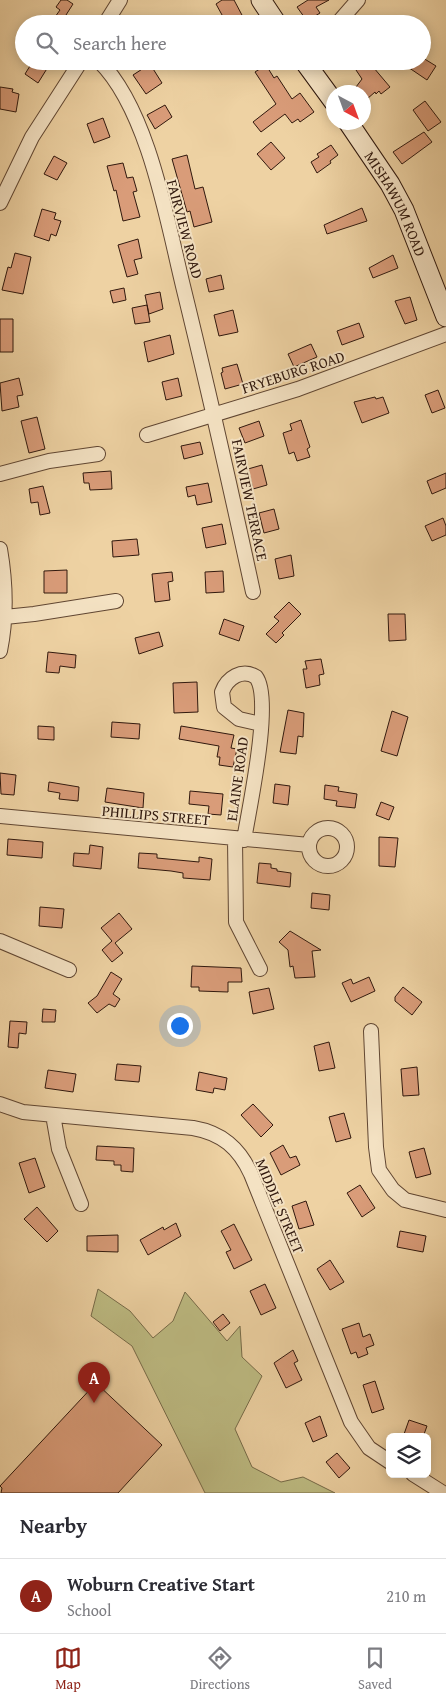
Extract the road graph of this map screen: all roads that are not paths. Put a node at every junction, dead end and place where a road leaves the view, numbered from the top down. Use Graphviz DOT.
graph roads {
  1 [pos="120,0"];
  2 [pos="261,0"];
  3 [pos="358,0"];
  4 [pos="111,15"];
  5 [pos="271,15"];
  6 [pos="345,15"];
  7 [pos="75,70"];
  8 [pos="105,70"];
  9 [pos="311,70"];
  10 [pos="326,91"];
  11 [pos="353,130"];
  12 [pos="0,203"];
  13 [pos="441,287"];
  14 [pos="446,317"];
  15 [pos="446,334"];
  16 [pos="215,415"];
  17 [pos="147,435"];
  18 [pos="98,454"];
  19 [pos="0,474"];
  20 [pos="0,549"];
  21 [pos="253,592"];
  22 [pos="116,601"];
  23 [pos="5,617"];
  24 [pos="0,651"];
  25 [pos="261,724"];
  26 [pos="0,816"];
  27 [pos="240,839"];
  28 [pos="309,845"];
  29 [pos="0,941"];
  30 [pos="260,969"];
  31 [pos="70,970"];
  32 [pos="371,1032"];
  33 [pos="0,1104"];
  34 [pos="53,1115"];
  35 [pos="82,1204"];
  36 [pos="446,1210"];
  37 [pos="386,1459"];
  38 [pos="419,1478"];
  39 [pos="443,1493"];
  1 -- 4 [label="street"];
  2 -- 5 [label="main road"];
  3 -- 6 [label="street"];
  7 -- 12 [label="street"];
  8 -- 16 [label="street, FAIRVIEW ROAD"];
  9 -- 10 [label="main road"];
  11 -- 13 [label="main road, MISHAWUM ROAD"];
  13 -- 14 [label="main road, MISHAWUM ROAD"];
  15 -- 16 [label="street, FRYEBURG ROAD"];
  16 -- 17 [label="street, FRYEBURG ROAD"];
  16 -- 21 [label="street, FAIRVIEW TERRACE"];
  18 -- 19 [label="street"];
  20 -- 23 [label="street"];
  22 -- 23 [label="street"];
  23 -- 24 [label="street"];
  25 -- 27 [label="street, ELAINE ROAD"];
  26 -- 27 [label="street, PHILLIPS STREET"];
  27 -- 28 [label="street, PHILLIPS STREET"];
  27 -- 30 [label="street, ELAINE ROAD"];
  29 -- 31 [label="street"];
  32 -- 36 [label="street"];
  33 -- 34 [label="street, MIDDLE STREET"];
  34 -- 35 [label="street"];
  34 -- 37 [label="street, MIDDLE STREET"];
  38 -- 39 [label="street"];
}
